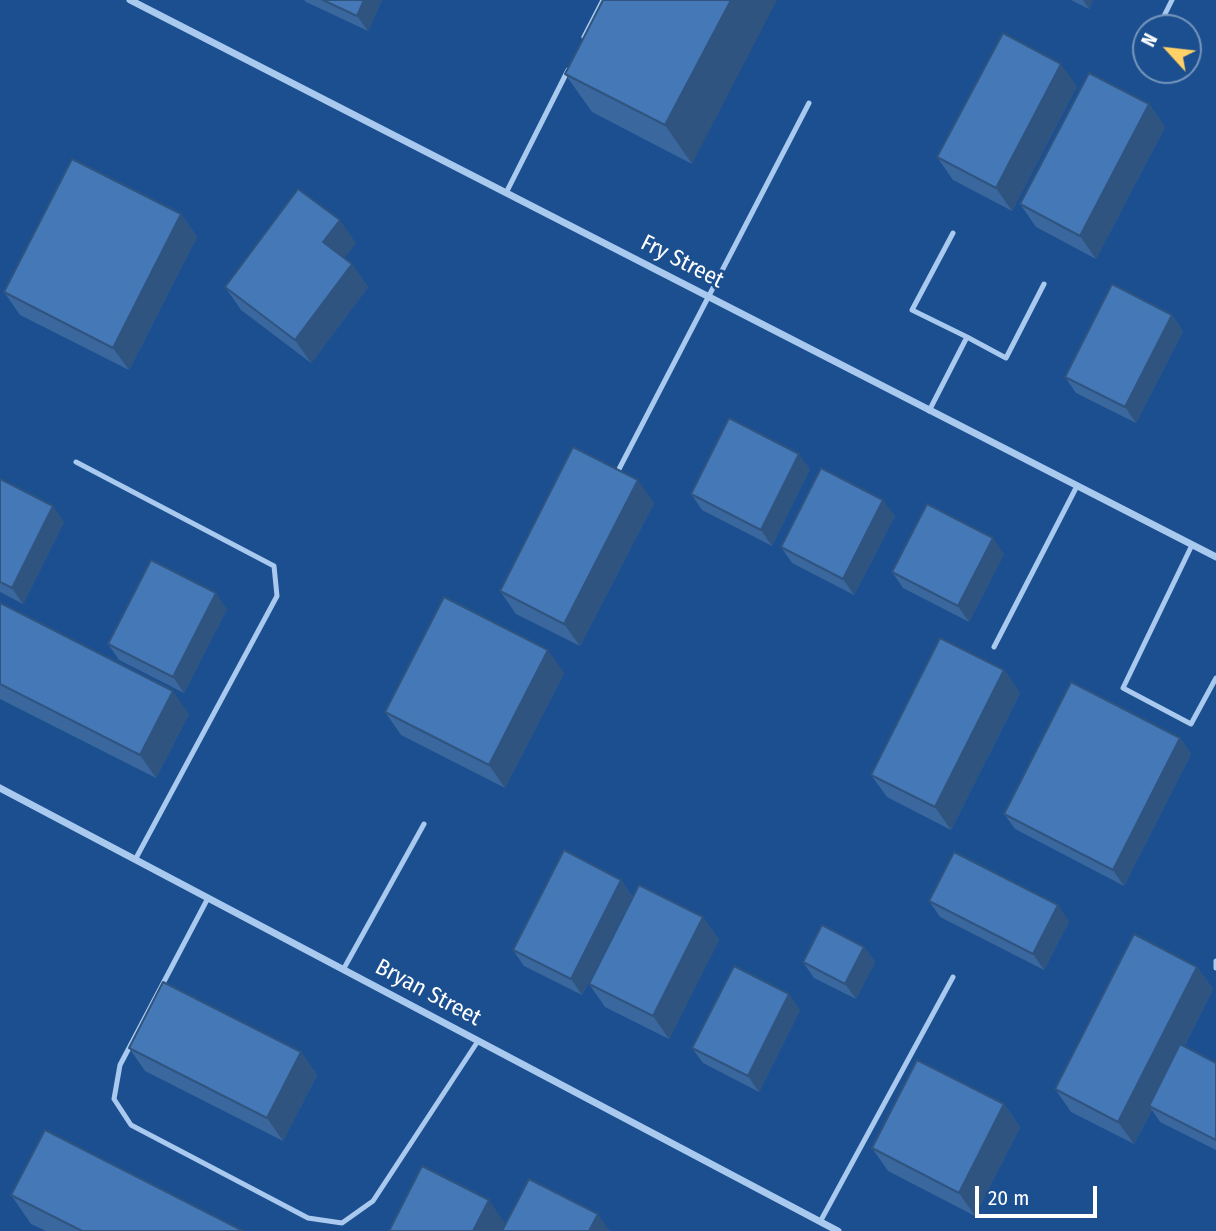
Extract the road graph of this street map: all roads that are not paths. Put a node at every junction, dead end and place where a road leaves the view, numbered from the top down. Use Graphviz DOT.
graph roads {
  1 [pos="130,0"];
  2 [pos="603,0"];
  3 [pos="578,49"];
  4 [pos="572,61"];
  5 [pos="809,103"];
  6 [pos="506,193"];
  7 [pos="953,233"];
  8 [pos="1044,284"];
  9 [pos="708,297"];
  10 [pos="967,337"];
  11 [pos="929,411"];
  12 [pos="76,462"];
  13 [pos="618,471"];
  14 [pos="1077,486"];
  15 [pos="1192,544"];
  16 [pos="1216,557"];
  17 [pos="994,647"];
  18 [pos="1216,678"];
  19 [pos="0,788"];
  20 [pos="424,824"];
  21 [pos="135,860"];
  22 [pos="208,898"];
  23 [pos="1216,961"];
  24 [pos="1216,968"];
  25 [pos="343,970"];
  26 [pos="953,977"];
  27 [pos="478,1041"];
  28 [pos="820,1222"];
  29 [pos="838,1231"];
  1 -- 6 [label="street, Fry Street"];
  2 -- 3 [label="lane"];
  4 -- 6 [label="lane"];
  5 -- 9 [label="lane"];
  6 -- 9 [label="street, Fry Street"];
  7 -- 10 [label="lane"];
  8 -- 10 [label="lane"];
  9 -- 11 [label="street, Fry Street"];
  9 -- 13 [label="lane"];
  10 -- 11 [label="lane"];
  11 -- 14 [label="street, Fry Street"];
  12 -- 21 [label="lane"];
  14 -- 15 [label="street, Fry Street"];
  14 -- 17 [label="lane"];
  15 -- 16 [label="street, Fry Street"];
  15 -- 18 [label="lane"];
  19 -- 21 [label="street, Bryan Street"];
  20 -- 25 [label="lane"];
  21 -- 22 [label="street, Bryan Street"];
  22 -- 25 [label="street, Bryan Street"];
  22 -- 27 [label="lane"];
  23 -- 24 [label="lane"];
  25 -- 27 [label="street, Bryan Street"];
  26 -- 28 [label="lane"];
  27 -- 28 [label="street, Bryan Street"];
  28 -- 29 [label="street, Bryan Street"];
}
